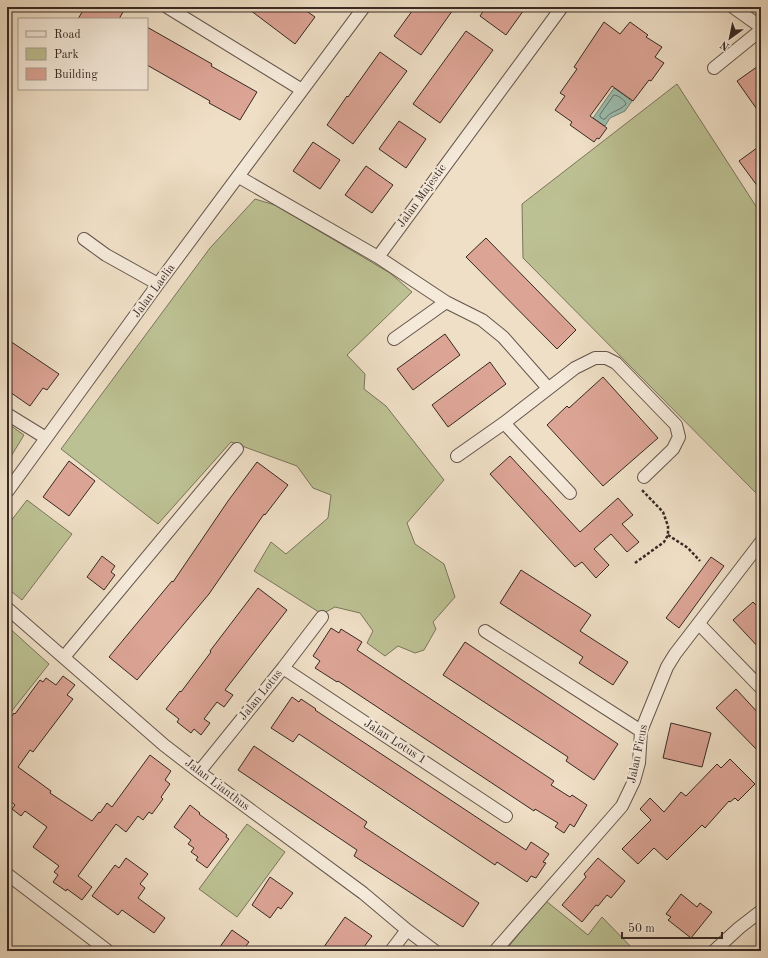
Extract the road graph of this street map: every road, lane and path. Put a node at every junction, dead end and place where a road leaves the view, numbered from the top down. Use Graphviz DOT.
graph roads {
  1 [pos="364,7"];
  2 [pos="562,7"];
  3 [pos="734,7"];
  4 [pos="173,8"];
  5 [pos="761,29"];
  6 [pos="714,68"];
  7 [pos="302,90"];
  8 [pos="239,177"];
  9 [pos="84,239"];
  10 [pos="378,257"];
  11 [pos="158,284"];
  12 [pos="446,302"];
  13 [pos="394,339"];
  14 [pos="548,388"];
  15 [pos="7,414"];
  16 [pos="504,423"];
  17 [pos="46,438"];
  18 [pos="237,449"];
  19 [pos="457,456"];
  20 [pos="644,477"];
  21 [pos="7,492"];
  22 [pos="570,493"];
  23 [pos="668,535"];
  24 [pos="761,542"];
  25 [pos="700,561"];
  26 [pos="635,563"];
  27 [pos="7,608"];
  28 [pos="322,617"];
  29 [pos="699,624"];
  30 [pos="485,631"];
  31 [pos="64,657"];
  32 [pos="283,668"];
  33 [pos="761,688"];
  34 [pos="641,731"];
  35 [pos="199,772"];
  36 [pos="506,816"];
  37 [pos="7,874"];
  38 [pos="761,911"];
  39 [pos="407,930"];
  40 [pos="108,951"];
  41 [pos="390,951"];
  42 [pos="435,951"];
  43 [pos="495,951"];
  44 [pos="714,951"];
  1 -- 7 [label="street, Jalan Laelia"];
  2 -- 10 [label="street, Jalan Majestic"];
  3 -- 5 [label="street"];
  4 -- 7 [label="street"];
  5 -- 6 [label="street"];
  7 -- 8 [label="street, Jalan Laelia"];
  8 -- 10 [label="street"];
  8 -- 11 [label="street, Jalan Laelia"];
  9 -- 11 [label="street"];
  10 -- 12 [label="street"];
  11 -- 17 [label="street, Jalan Laelia"];
  12 -- 13 [label="street"];
  12 -- 14 [label="street"];
  14 -- 16 [label="street"];
  14 -- 20 [label="street"];
  15 -- 17 [label="street"];
  16 -- 19 [label="street"];
  16 -- 22 [label="street"];
  17 -- 21 [label="street, Jalan Laelia"];
  18 -- 31 [label="street"];
  20 -- 23 [label="path"];
  23 -- 25 [label="path"];
  23 -- 26 [label="path"];
  24 -- 29 [label="street, Jalan Ficus"];
  27 -- 31 [label="street, Jalan Lianthus"];
  28 -- 32 [label="street, Jalan Lotus"];
  29 -- 33 [label="street"];
  29 -- 34 [label="street, Jalan Ficus"];
  30 -- 34 [label="street"];
  31 -- 35 [label="street, Jalan Lianthus"];
  32 -- 35 [label="street, Jalan Lotus"];
  32 -- 36 [label="street, Jalan Lotus 1"];
  34 -- 43 [label="street, Jalan Ficus"];
  35 -- 39 [label="street, Jalan Lianthus"];
  37 -- 40 [label="street"];
  38 -- 44 [label="street"];
  39 -- 41 [label="street"];
  39 -- 42 [label="street, Jalan Lianthus"];
}
